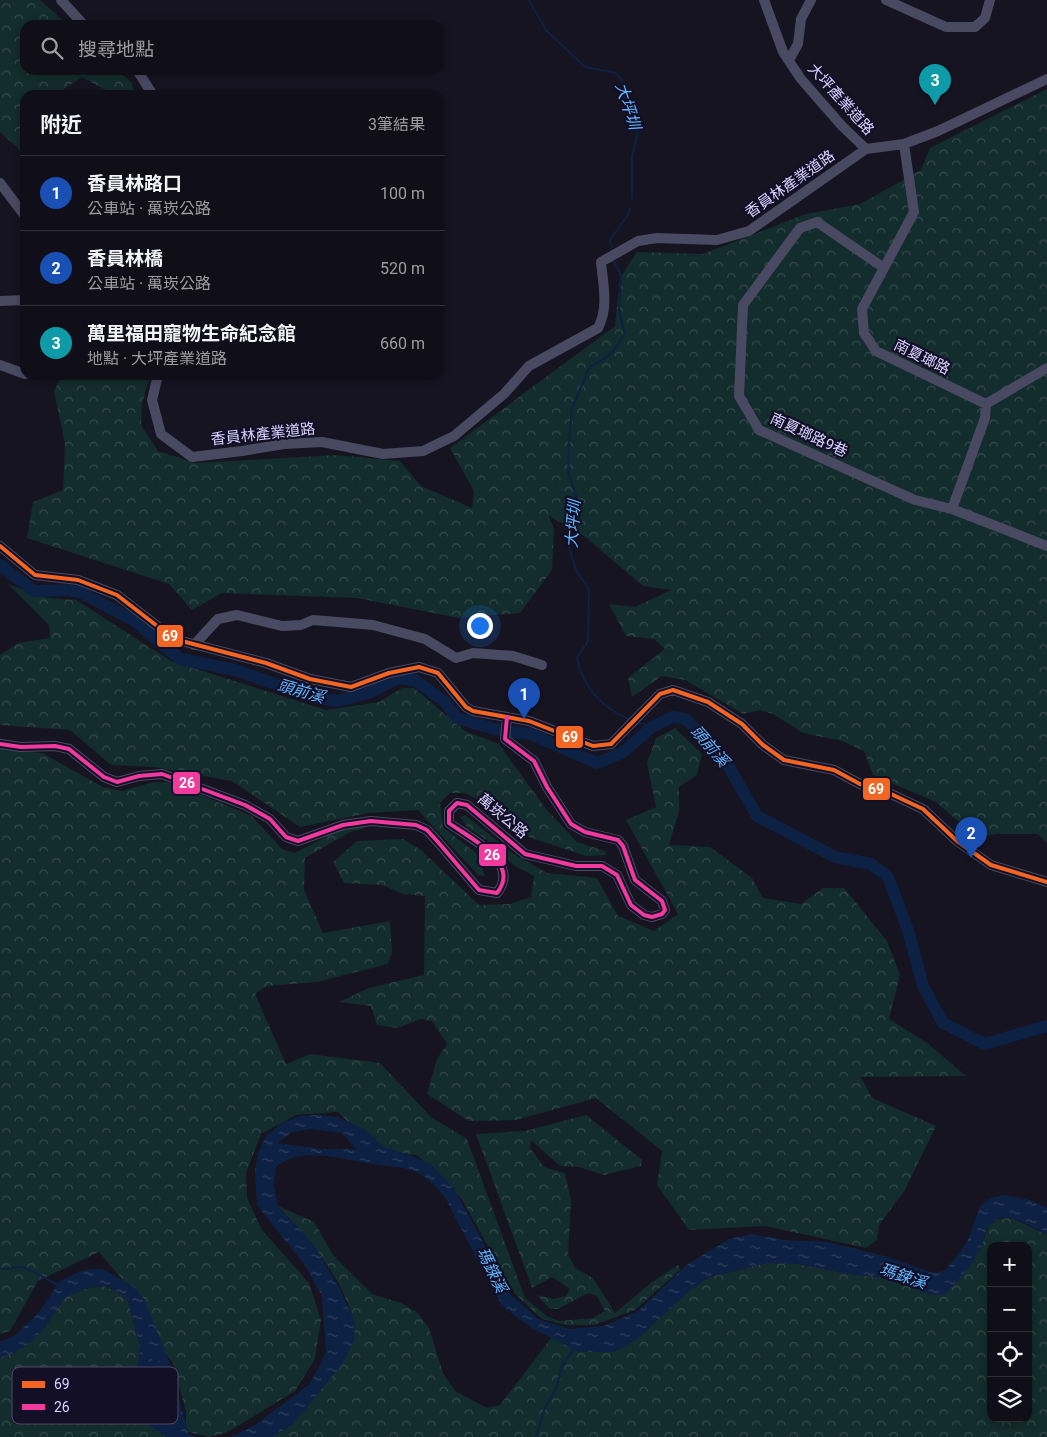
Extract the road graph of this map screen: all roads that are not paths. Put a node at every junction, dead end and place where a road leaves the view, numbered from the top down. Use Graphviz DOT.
graph roads {
  1 [pos="62,0"];
  2 [pos="764,0"];
  3 [pos="811,0"];
  4 [pos="886,0"];
  5 [pos="990,0"];
  6 [pos="80,20"];
  7 [pos="789,60"];
  8 [pos="140,75"];
  9 [pos="1047,79"];
  10 [pos="150,90"];
  11 [pos="904,144"];
  12 [pos="866,149"];
  13 [pos="0,183"];
  14 [pos="20,209"];
  15 [pos="884,268"];
  16 [pos="20,300"];
  17 [pos="0,301"];
  18 [pos="0,365"];
  19 [pos="1047,368"];
  20 [pos="20,372"];
  21 [pos="157,380"];
  22 [pos="986,404"];
  23 [pos="952,508"];
  24 [pos="0,546"];
  25 [pos="1047,546"];
  26 [pos="194,645"];
  27 [pos="542,665"];
  28 [pos="507,717"];
  29 [pos="0,744"];
  30 [pos="1047,882"];
  1 -- 6 [label="street"];
  2 -- 7 [label="street, 大坪產業道路"];
  3 -- 7 [label="street"];
  4 -- 5 [label="street"];
  7 -- 12 [label="street, 大坪產業道路"];
  8 -- 10 [label="street"];
  9 -- 11 [label="street, 大坪產業道路"];
  11 -- 12 [label="street, 大坪產業道路"];
  11 -- 15 [label="street, 南夏瑯路"];
  12 -- 21 [label="street, 香員林產業道路"];
  13 -- 14 [label="street"];
  15 -- 22 [label="street, 南夏瑯路"];
  15 -- 23 [label="street, 南夏瑯路9巷"];
  16 -- 17 [label="street"];
  18 -- 20 [label="street"];
  19 -- 22 [label="street"];
  22 -- 23 [label="street"];
  23 -- 25 [label="street"];
  24 -- 26 [label="street"];
  26 -- 27 [label="street"];
  26 -- 28 [label="street"];
  28 -- 29 [label="street, 萬崁公路"];
  28 -- 30 [label="street"];
}
